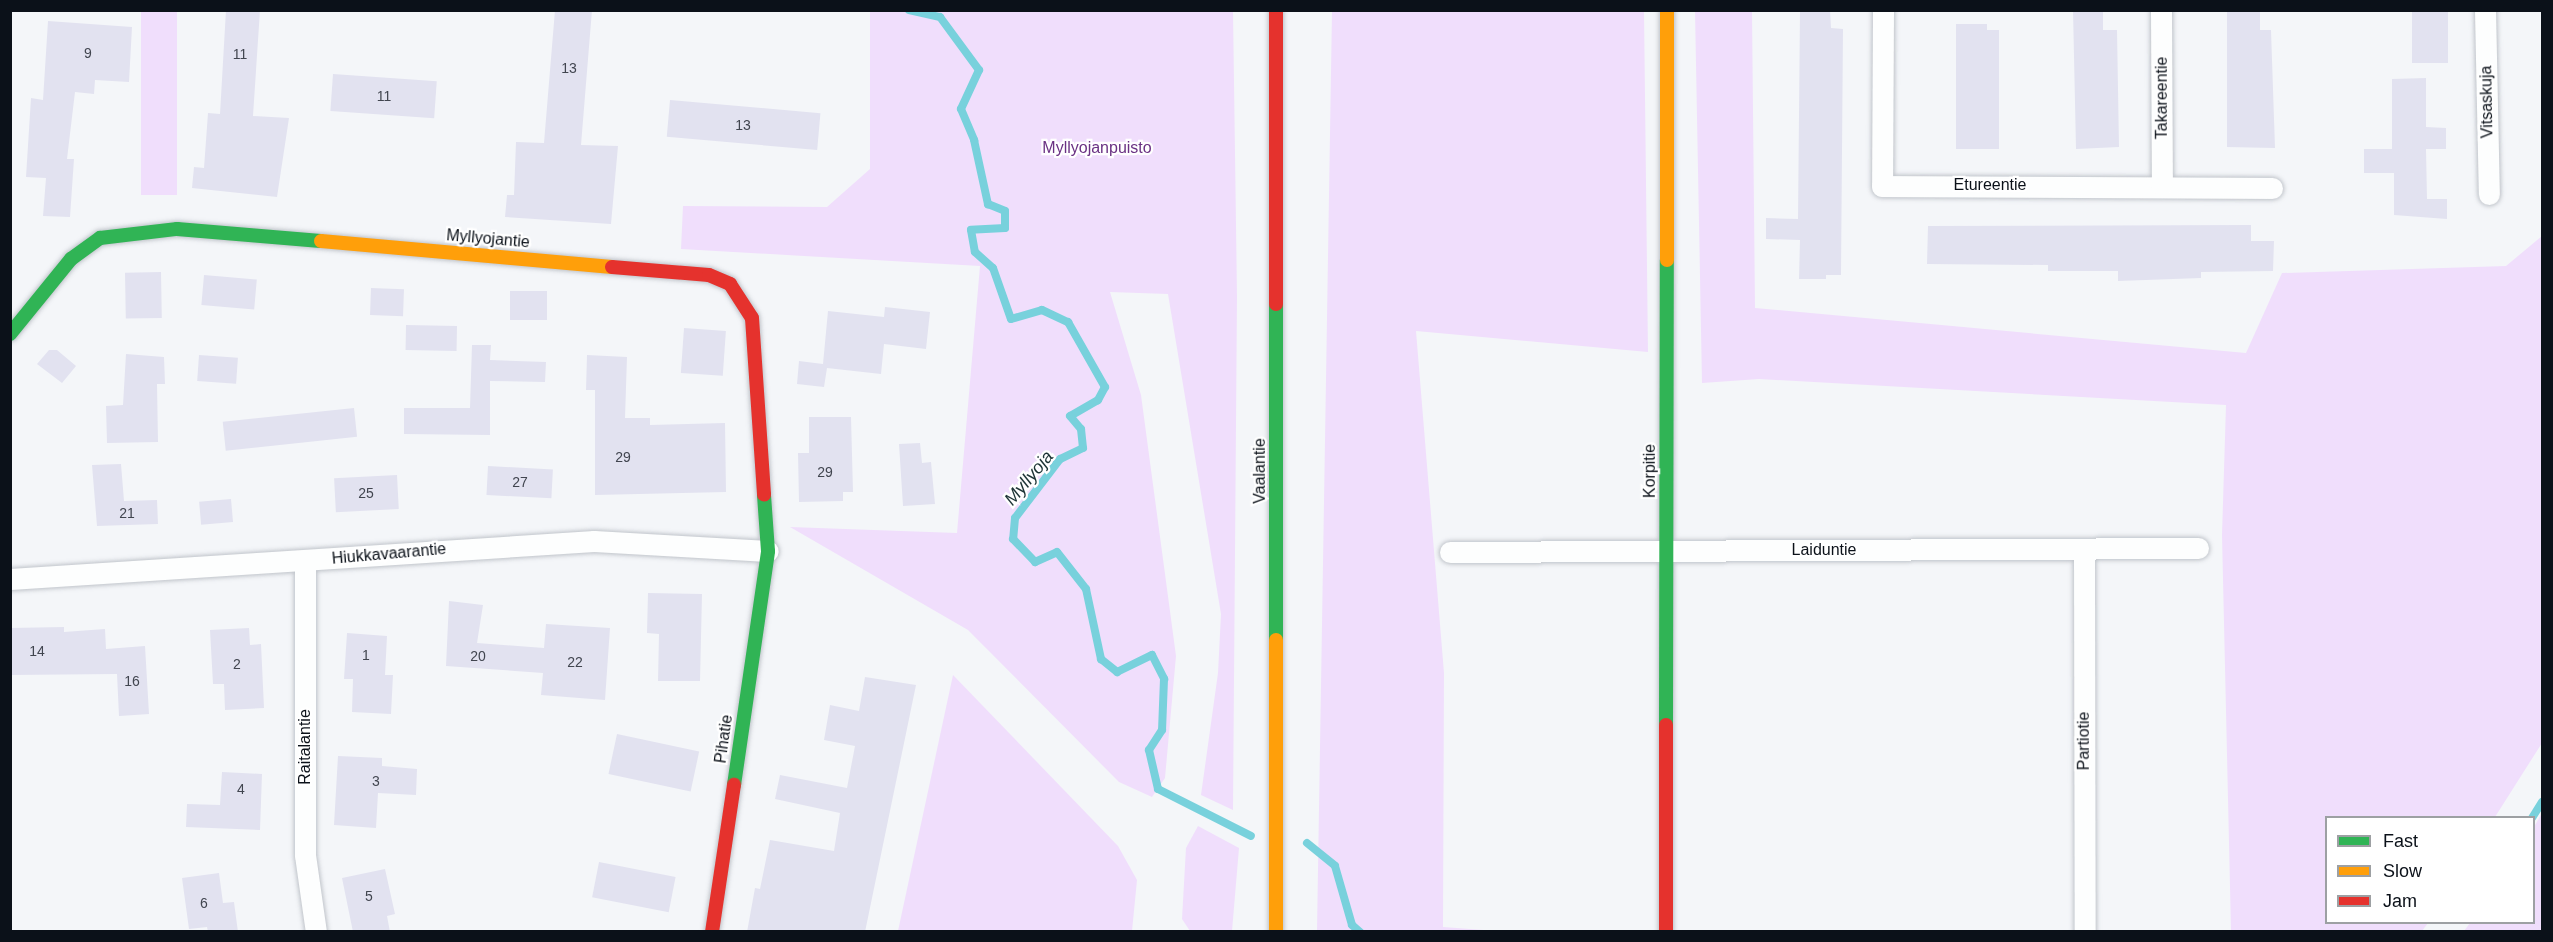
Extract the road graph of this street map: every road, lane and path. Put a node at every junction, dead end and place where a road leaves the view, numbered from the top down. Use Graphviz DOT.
graph roads {
  1 [pos="1276,10"];
  2 [pos="1667,10"];
  3 [pos="1882,10"];
  4 [pos="2161,10"];
  5 [pos="2485,10"];
  6 [pos="2162,185"];
  7 [pos="2272,188"];
  8 [pos="2489,194"];
  9 [pos="10,334"];
  10 [pos="2198,548"];
  11 [pos="1667,550"];
  12 [pos="2084,550"];
  13 [pos="768,551"];
  14 [pos="1450,552"];
  15 [pos="306,562"];
  16 [pos="10,579"];
  17 [pos="316,932"];
  18 [pos="712,932"];
  19 [pos="1276,932"];
  20 [pos="1666,932"];
  21 [pos="2085,932"];
  1 -- 19 [label="street, Vaalantie"];
  2 -- 11 [label="street, Korpitie"];
  3 -- 6 [label="street, Etureentie"];
  4 -- 6 [label="street, Takareentie"];
  5 -- 8 [label="street, Vitsaskuja"];
  6 -- 7 [label="street, Etureentie"];
  9 -- 13 [label="street, Myllyojantie"];
  10 -- 12 [label="street, Laiduntie"];
  11 -- 12 [label="street, Laiduntie"];
  11 -- 14 [label="street, Laiduntie"];
  11 -- 20 [label="street, Korpitie"];
  12 -- 21 [label="street, Partiotie"];
  13 -- 15 [label="street, Hiukkavaarantie"];
  13 -- 18 [label="street, Pihatie"];
  15 -- 16 [label="street, Hiukkavaarantie"];
  15 -- 17 [label="street, Raitalantie"];
}
